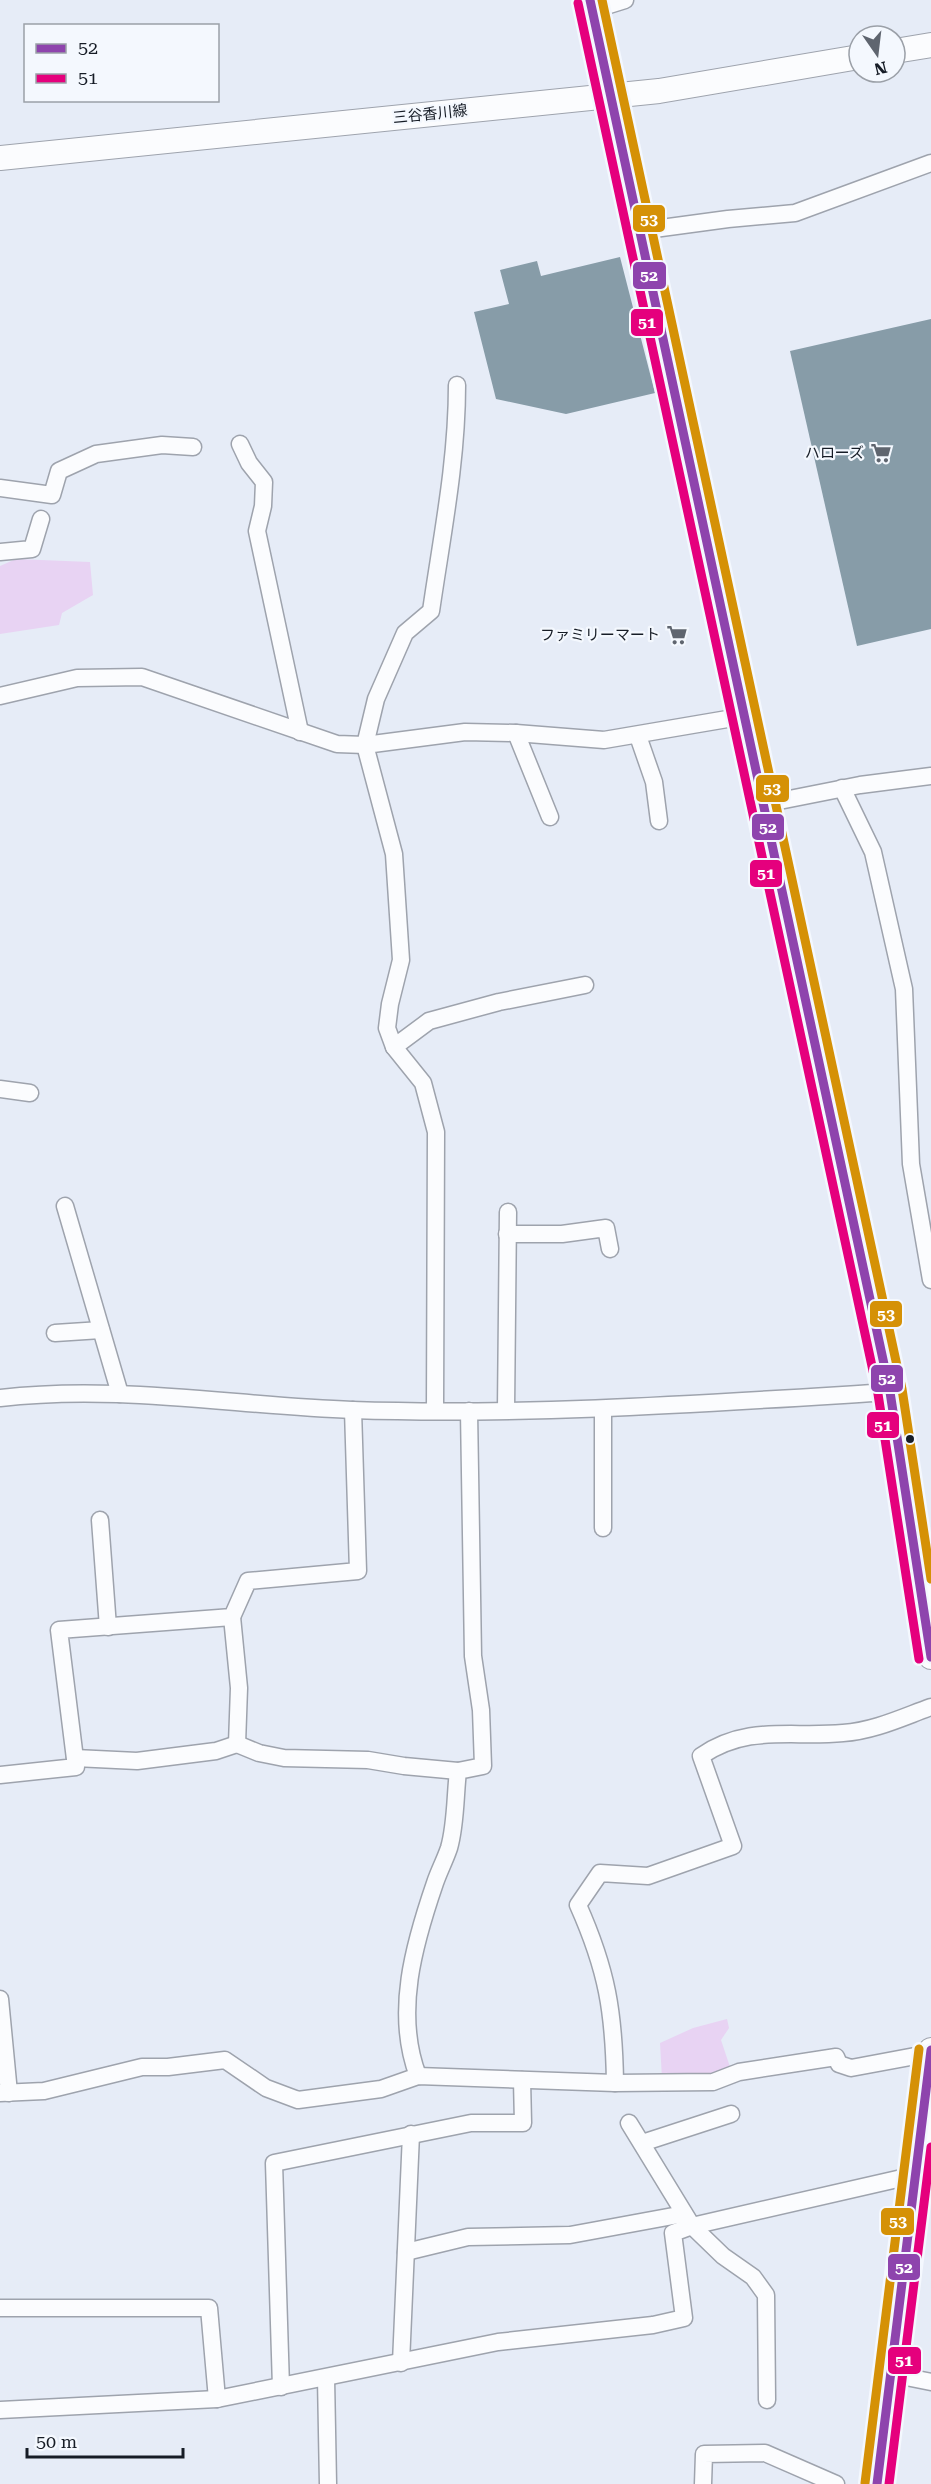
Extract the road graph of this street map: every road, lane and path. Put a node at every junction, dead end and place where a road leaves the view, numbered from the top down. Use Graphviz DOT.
graph roads {
  1 [pos="625,0"];
  2 [pos="592,5"];
  3 [pos="931,45"];
  4 [pos="907,49"];
  5 [pos="847,59"];
  6 [pos="609,96"];
  7 [pos="0,158"];
  8 [pos="931,163"];
  9 [pos="639,231"];
  10 [pos="457,385"];
  11 [pos="240,444"];
  12 [pos="193,447"];
  13 [pos="0,488"];
  14 [pos="40,519"];
  15 [pos="0,552"];
  16 [pos="0,696"];
  17 [pos="745,716"];
  18 [pos="300,732"];
  19 [pos="516,733"];
  20 [pos="638,736"];
  21 [pos="365,745"];
  22 [pos="931,776"];
  23 [pos="842,788"];
  24 [pos="764,804"];
  25 [pos="550,817"];
  26 [pos="659,821"];
  27 [pos="585,985"];
  28 [pos="394,1047"];
  29 [pos="0,1089"];
  30 [pos="30,1093"];
  31 [pos="65,1206"];
  32 [pos="508,1212"];
  33 [pos="507,1234"];
  34 [pos="610,1249"];
  35 [pos="931,1280"];
  36 [pos="101,1330"];
  37 [pos="55,1333"];
  38 [pos="891,1392"];
  39 [pos="120,1394"];
  40 [pos="0,1398"];
  41 [pos="603,1409"];
  42 [pos="353,1410"];
  43 [pos="435,1410"];
  44 [pos="506,1410"];
  45 [pos="469,1411"];
  46 [pos="100,1520"];
  47 [pos="603,1527"];
  48 [pos="232,1617"];
  49 [pos="108,1627"];
  50 [pos="931,1657"];
  51 [pos="931,1707"];
  52 [pos="237,1744"];
  53 [pos="75,1758"];
  54 [pos="458,1771"];
  55 [pos="0,1775"];
  56 [pos="0,1999"];
  57 [pos="931,2052"];
  58 [pos="418,2076"];
  59 [pos="522,2080"];
  60 [pos="615,2083"];
  61 [pos="5,2093"];
  62 [pos="731,2114"];
  63 [pos="629,2123"];
  64 [pos="411,2134"];
  65 [pos="642,2143"];
  66 [pos="915,2175"];
  67 [pos="688,2220"];
  68 [pos="406,2252"];
  69 [pos="0,2308"];
  70 [pos="401,2363"];
  71 [pos="891,2374"];
  72 [pos="326,2378"];
  73 [pos="931,2382"];
  74 [pos="281,2387"];
  75 [pos="217,2399"];
  76 [pos="767,2400"];
  77 [pos="0,2410"];
  78 [pos="328,2484"];
  79 [pos="703,2484"];
  80 [pos="836,2484"];
  81 [pos="878,2484"];
  1 -- 2 [label="street"];
  2 -- 6 [label="main road"];
  3 -- 4 [label="main road"];
  5 -- 6 [label="main road, 三谷香川線"];
  6 -- 7 [label="main road, 三谷香川線"];
  6 -- 9 [label="main road"];
  8 -- 9 [label="street"];
  9 -- 17 [label="main road"];
  10 -- 21 [label="street"];
  11 -- 18 [label="street"];
  12 -- 13 [label="street"];
  14 -- 15 [label="street"];
  16 -- 18 [label="street"];
  17 -- 20 [label="street"];
  17 -- 24 [label="main road"];
  18 -- 21 [label="street"];
  19 -- 20 [label="street"];
  19 -- 21 [label="street"];
  19 -- 25 [label="street"];
  20 -- 26 [label="street"];
  21 -- 28 [label="street"];
  22 -- 23 [label="street"];
  23 -- 24 [label="street"];
  23 -- 35 [label="street"];
  24 -- 38 [label="main road"];
  27 -- 28 [label="street"];
  28 -- 43 [label="street"];
  29 -- 30 [label="street"];
  31 -- 36 [label="street"];
  32 -- 33 [label="street"];
  33 -- 34 [label="street"];
  33 -- 44 [label="street"];
  36 -- 37 [label="street"];
  36 -- 39 [label="street"];
  38 -- 41 [label="street"];
  38 -- 50 [label="main road"];
  39 -- 40 [label="street"];
  39 -- 42 [label="street"];
  41 -- 44 [label="street"];
  41 -- 47 [label="street"];
  42 -- 43 [label="street"];
  42 -- 48 [label="street"];
  43 -- 45 [label="street"];
  44 -- 45 [label="street"];
  45 -- 54 [label="street"];
  46 -- 49 [label="street"];
  48 -- 49 [label="street"];
  48 -- 52 [label="street"];
  49 -- 53 [label="street"];
  51 -- 60 [label="street"];
  52 -- 53 [label="street"];
  52 -- 54 [label="street"];
  53 -- 55 [label="street"];
  54 -- 58 [label="street"];
  56 -- 61 [label="street"];
  57 -- 60 [label="street"];
  57 -- 66 [label="main road"];
  58 -- 59 [label="street"];
  58 -- 61 [label="street"];
  59 -- 60 [label="street"];
  59 -- 64 [label="street"];
  62 -- 65 [label="street"];
  63 -- 65 [label="street"];
  64 -- 68 [label="street"];
  64 -- 74 [label="street"];
  65 -- 67 [label="street"];
  66 -- 67 [label="street"];
  66 -- 71 [label="main road"];
  67 -- 68 [label="street"];
  67 -- 70 [label="street"];
  67 -- 76 [label="street"];
  68 -- 70 [label="street"];
  69 -- 75 [label="street"];
  70 -- 72 [label="street"];
  71 -- 73 [label="street"];
  71 -- 81 [label="main road"];
  72 -- 74 [label="street"];
  72 -- 78 [label="street"];
  74 -- 75 [label="street"];
  75 -- 77 [label="street"];
  79 -- 80 [label="street"];
}
